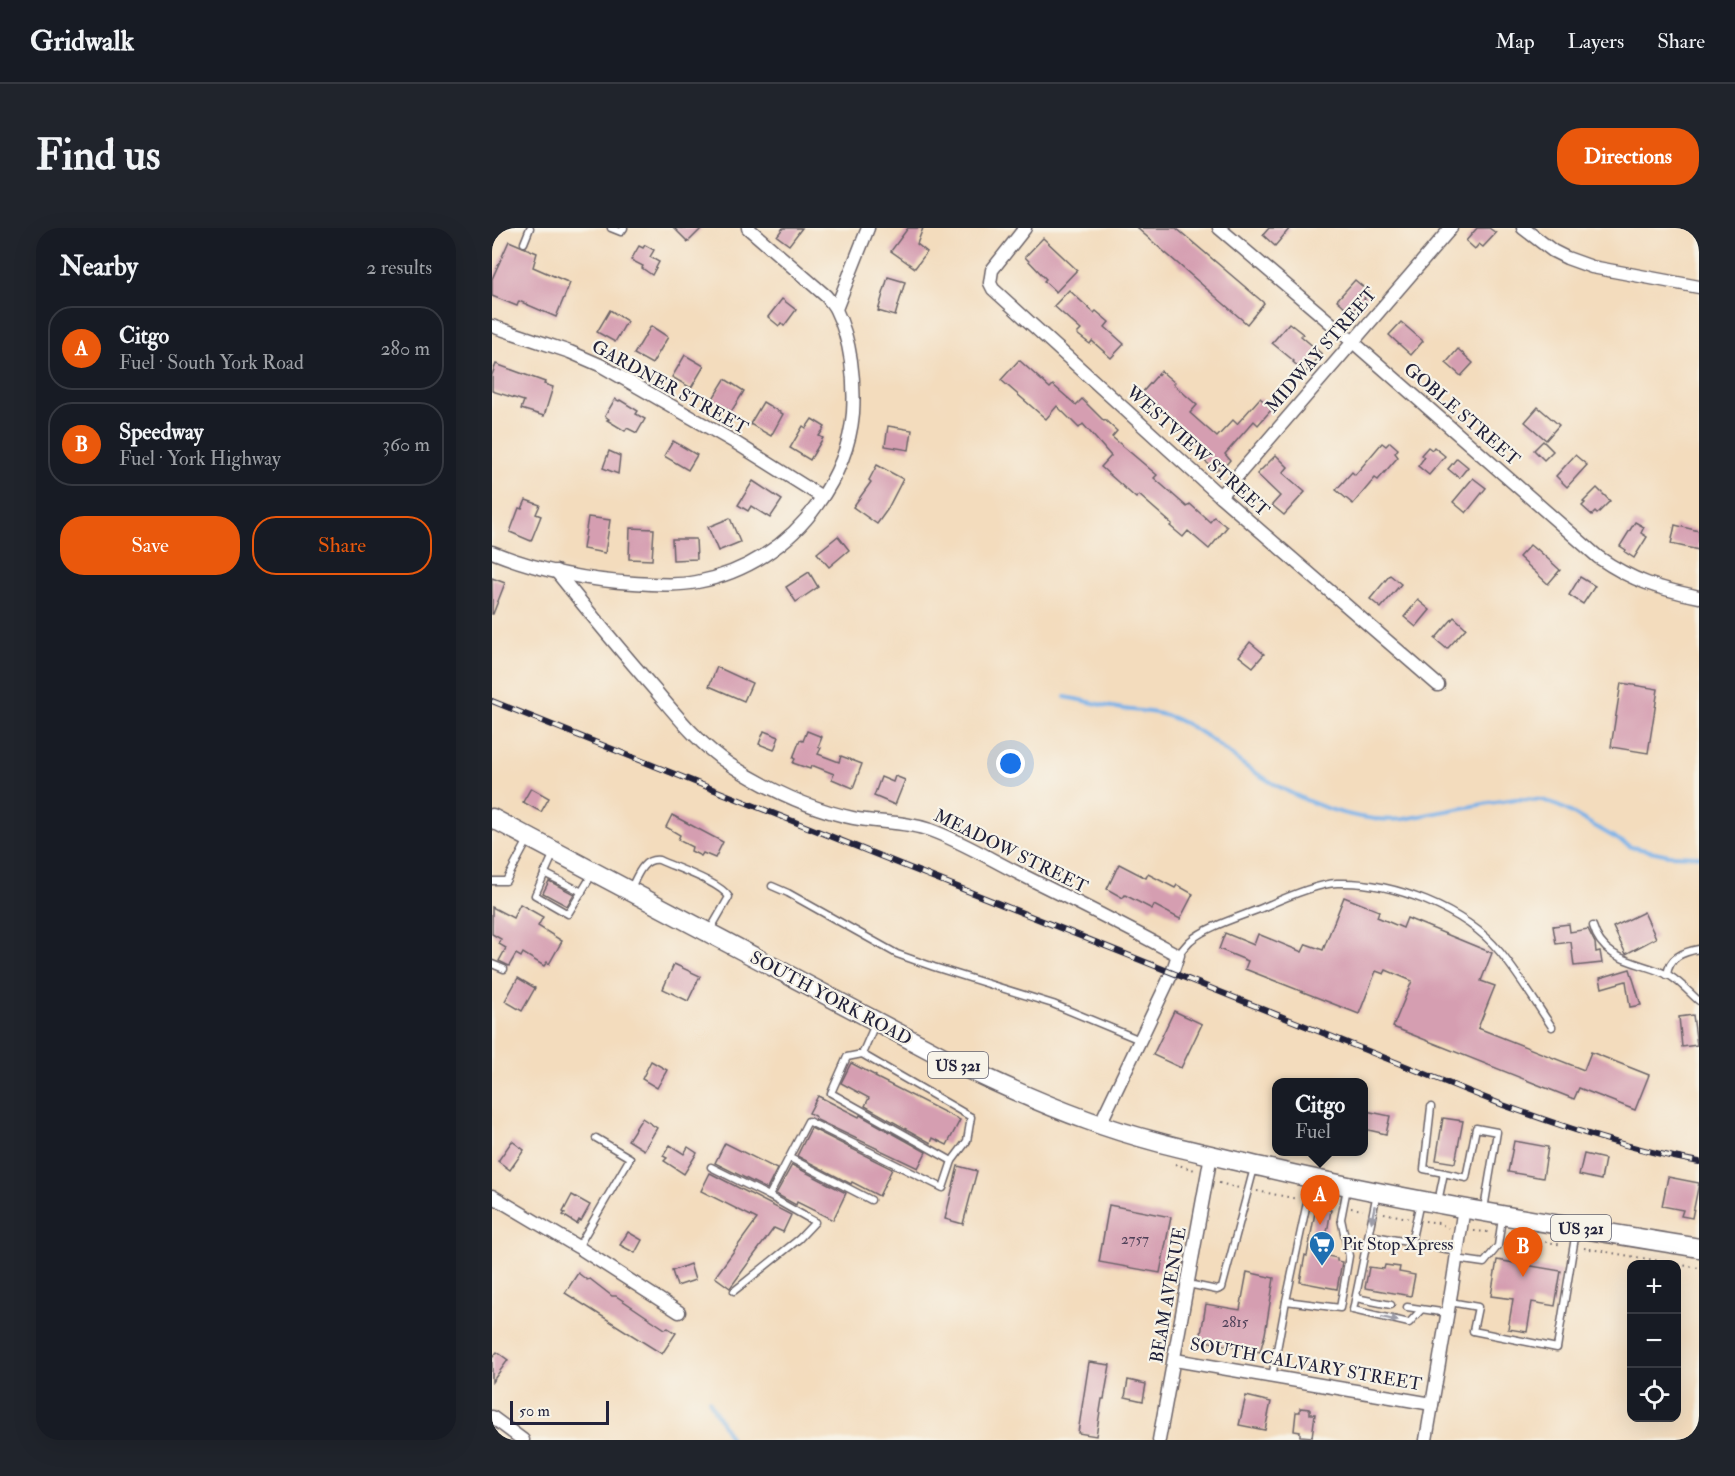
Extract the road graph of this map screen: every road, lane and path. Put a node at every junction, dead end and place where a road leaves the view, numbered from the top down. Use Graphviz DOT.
graph roads {
  1 [pos="530,228"];
  2 [pos="611,228"];
  3 [pos="624,228"];
  4 [pos="748,228"];
  5 [pos="868,228"];
  6 [pos="1025,228"];
  7 [pos="1219,228"];
  8 [pos="1450,228"];
  9 [pos="1523,228"];
  10 [pos="524,243"];
  11 [pos="1699,287"];
  12 [pos="836,309"];
  13 [pos="492,326"];
  14 [pos="1353,342"];
  15 [pos="1220,496"];
  16 [pos="822,497"];
  17 [pos="492,552"];
  18 [pos="556,571"];
  19 [pos="1699,597"];
  20 [pos="1438,685"];
  21 [pos="492,818"];
  22 [pos="529,838"];
  23 [pos="555,852"];
  24 [pos="594,872"];
  25 [pos="544,873"];
  26 [pos="492,881"];
  27 [pos="772,886"];
  28 [pos="630,891"];
  29 [pos="582,892"];
  30 [pos="1593,926"];
  31 [pos="708,933"];
  32 [pos="1699,950"];
  33 [pos="1178,955"];
  34 [pos="492,964"];
  35 [pos="504,969"];
  36 [pos="1667,975"];
  37 [pos="1699,1001"];
  38 [pos="877,1022"];
  39 [pos="1552,1027"];
  40 [pos="1140,1040"];
  41 [pos="862,1053"];
  42 [pos="1431,1107"];
  43 [pos="1100,1124"];
  44 [pos="596,1138"];
  45 [pos="1211,1155"];
  46 [pos="790,1158"];
  47 [pos="952,1161"];
  48 [pos="1175,1164"];
  49 [pos="1254,1166"];
  50 [pos="711,1167"];
  51 [pos="1444,1173"];
  52 [pos="1207,1177"];
  53 [pos="1312,1179"];
  54 [pos="1347,1186"];
  55 [pos="1248,1190"];
  56 [pos="1378,1192"];
  57 [pos="492,1196"];
  58 [pos="769,1196"];
  59 [pos="871,1200"];
  60 [pos="1308,1201"];
  61 [pos="1429,1201"];
  62 [pos="1343,1206"];
  63 [pos="1464,1207"];
  64 [pos="1484,1211"];
  65 [pos="1374,1212"];
  66 [pos="1503,1214"];
  67 [pos="1417,1219"];
  68 [pos="1577,1228"];
  69 [pos="1461,1230"];
  70 [pos="1500,1234"];
  71 [pos="1369,1235"];
  72 [pos="1411,1243"];
  73 [pos="1574,1246"];
  74 [pos="578,1247"];
  75 [pos="1699,1248"];
  76 [pos="1457,1255"];
  77 [pos="1699,1268"];
  78 [pos="1188,1284"];
  79 [pos="734,1291"];
  80 [pos="1356,1298"];
  81 [pos="1286,1301"];
  82 [pos="1391,1305"];
  83 [pos="1407,1307"];
  84 [pos="1449,1307"];
  85 [pos="1421,1310"];
  86 [pos="679,1312"];
  87 [pos="1175,1360"];
  88 [pos="1272,1377"];
  89 [pos="1432,1404"];
  90 [pos="492,1417"];
  91 [pos="523,1440"];
  92 [pos="1159,1440"];
  93 [pos="1426,1440"];
  1 -- 10 [label="lane"];
  2 -- 3 [label="lane"];
  4 -- 12 [label="street"];
  5 -- 12 [label="street"];
  6 -- 15 [label="street, WESTVIEW STREET"];
  7 -- 14 [label="street, GOBLE STREET"];
  8 -- 14 [label="street, MIDWAY STREET"];
  9 -- 11 [label="street"];
  12 -- 16 [label="street"];
  13 -- 16 [label="street, GARDNER STREET"];
  14 -- 15 [label="street, MIDWAY STREET"];
  14 -- 19 [label="street, GOBLE STREET"];
  15 -- 20 [label="street, WESTVIEW STREET"];
  16 -- 18 [label="street"];
  17 -- 18 [label="street"];
  18 -- 33 [label="street, MEADOW STREET"];
  21 -- 22 [label="main road, SOUTH YORK ROAD / US 321"];
  22 -- 23 [label="main road, SOUTH YORK ROAD / US 321"];
  22 -- 26 [label="lane"];
  23 -- 24 [label="main road, SOUTH YORK ROAD / US 321"];
  23 -- 25 [label="lane"];
  24 -- 28 [label="main road, SOUTH YORK ROAD / US 321"];
  24 -- 29 [label="lane"];
  25 -- 29 [label="lane"];
  25 -- 29 [label="lane"];
  27 -- 40 [label="lane"];
  28 -- 31 [label="main road, SOUTH YORK ROAD / US 321"];
  28 -- 31 [label="lane"];
  30 -- 36 [label="lane"];
  31 -- 38 [label="main road, SOUTH YORK ROAD / US 321"];
  32 -- 36 [label="lane"];
  33 -- 39 [label="lane"];
  33 -- 40 [label="street"];
  34 -- 35 [label="lane"];
  36 -- 37 [label="lane"];
  38 -- 41 [label="lane"];
  38 -- 43 [label="main road, SOUTH YORK ROAD / US 321"];
  40 -- 43 [label="street"];
  41 -- 47 [label="lane"];
  41 -- 47 [label="lane"];
  42 -- 51 [label="lane"];
  43 -- 45 [label="main road, SOUTH YORK ROAD / US 321"];
  44 -- 74 [label="lane"];
  45 -- 49 [label="main road, SOUTH YORK ROAD / US 321"];
  45 -- 52 [label="street, BEAM AVENUE"];
  46 -- 47 [label="lane"];
  46 -- 58 [label="lane"];
  46 -- 59 [label="lane"];
  48 -- 52 [label="path"];
  49 -- 53 [label="main road, SOUTH YORK ROAD / US 321"];
  49 -- 55 [label="lane"];
  50 -- 58 [label="lane"];
  51 -- 61 [label="lane"];
  51 -- 64 [label="lane"];
  52 -- 55 [label="path"];
  52 -- 78 [label="street, BEAM AVENUE"];
  53 -- 54 [label="main road, SOUTH YORK ROAD / US 321"];
  53 -- 60 [label="lane"];
  54 -- 56 [label="main road, SOUTH YORK ROAD / US 321"];
  54 -- 62 [label="lane"];
  55 -- 60 [label="path"];
  55 -- 78 [label="lane"];
  56 -- 61 [label="main road, SOUTH YORK ROAD / US 321"];
  56 -- 65 [label="lane"];
  57 -- 74 [label="street"];
  58 -- 79 [label="lane"];
  60 -- 62 [label="path"];
  60 -- 81 [label="lane"];
  61 -- 63 [label="main road, SOUTH YORK ROAD / US 321"];
  61 -- 67 [label="lane"];
  62 -- 65 [label="path"];
  62 -- 81 [label="lane"];
  63 -- 64 [label="main road, US 321"];
  63 -- 69 [label="street"];
  64 -- 66 [label="main road, US 321"];
  65 -- 67 [label="path"];
  65 -- 71 [label="lane, one-way"];
  66 -- 68 [label="main road, US 321"];
  66 -- 70 [label="lane"];
  67 -- 69 [label="path"];
  67 -- 72 [label="lane"];
  68 -- 73 [label="lane"];
  68 -- 75 [label="main road, US 321"];
  69 -- 70 [label="path"];
  69 -- 76 [label="street"];
  70 -- 73 [label="path"];
  70 -- 76 [label="lane"];
  71 -- 72 [label="lane"];
  71 -- 80 [label="lane"];
  72 -- 76 [label="lane"];
  73 -- 77 [label="path"];
  73 -- 84 [label="lane"];
  74 -- 86 [label="street"];
  76 -- 84 [label="street"];
  78 -- 87 [label="street, BEAM AVENUE"];
  80 -- 82 [label="lane"];
  80 -- 85 [label="lane, one-way"];
  81 -- 88 [label="lane"];
  83 -- 85 [label="lane"];
  84 -- 85 [label="lane"];
  84 -- 89 [label="street"];
  87 -- 88 [label="street, SOUTH CALVARY STREET"];
  87 -- 92 [label="street, BEAM AVENUE"];
  88 -- 89 [label="street, SOUTH CALVARY STREET"];
  89 -- 93 [label="street"];
  90 -- 91 [label="street"];
}
